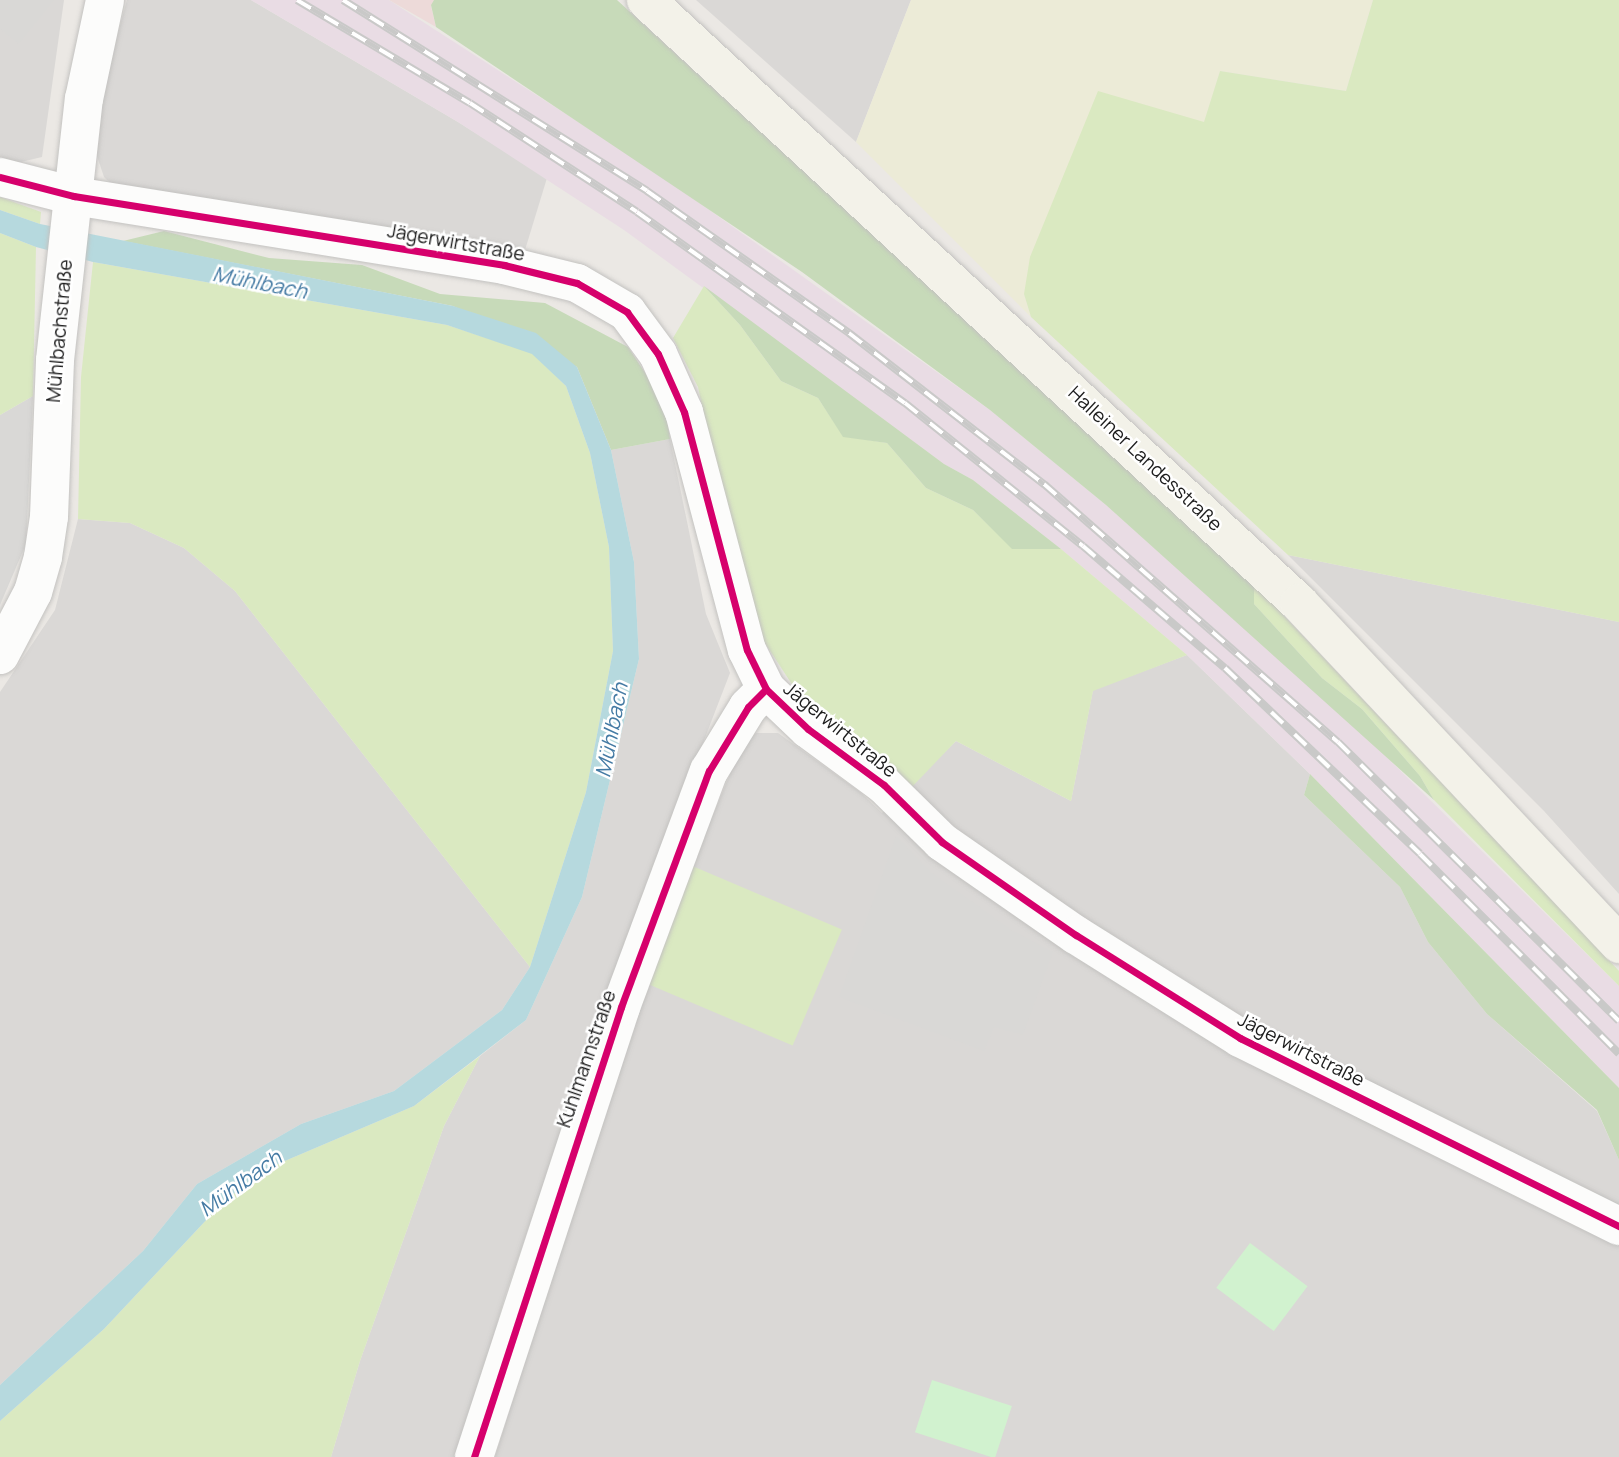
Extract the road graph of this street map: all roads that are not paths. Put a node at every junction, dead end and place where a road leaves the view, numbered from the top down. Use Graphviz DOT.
graph roads {
  1 [pos="105,0"];
  2 [pos="646,0"];
  3 [pos="0,177"];
  4 [pos="72,209"];
  5 [pos="0,655"];
  6 [pos="766,689"];
  7 [pos="1619,944"];
  8 [pos="1619,1226"];
  9 [pos="474,1457"];
  1 -- 4 [label="street, Mühlbachstraße"];
  2 -- 7 [label="main road, Halleiner Landesstraße"];
  3 -- 4 [label="street, Jägerwirtstraße"];
  4 -- 5 [label="street, Mühlbachstraße"];
  4 -- 6 [label="street, Jägerwirtstraße"];
  6 -- 8 [label="street, Jägerwirtstraße"];
  6 -- 9 [label="street, Kuhlmannstraße"];
}
